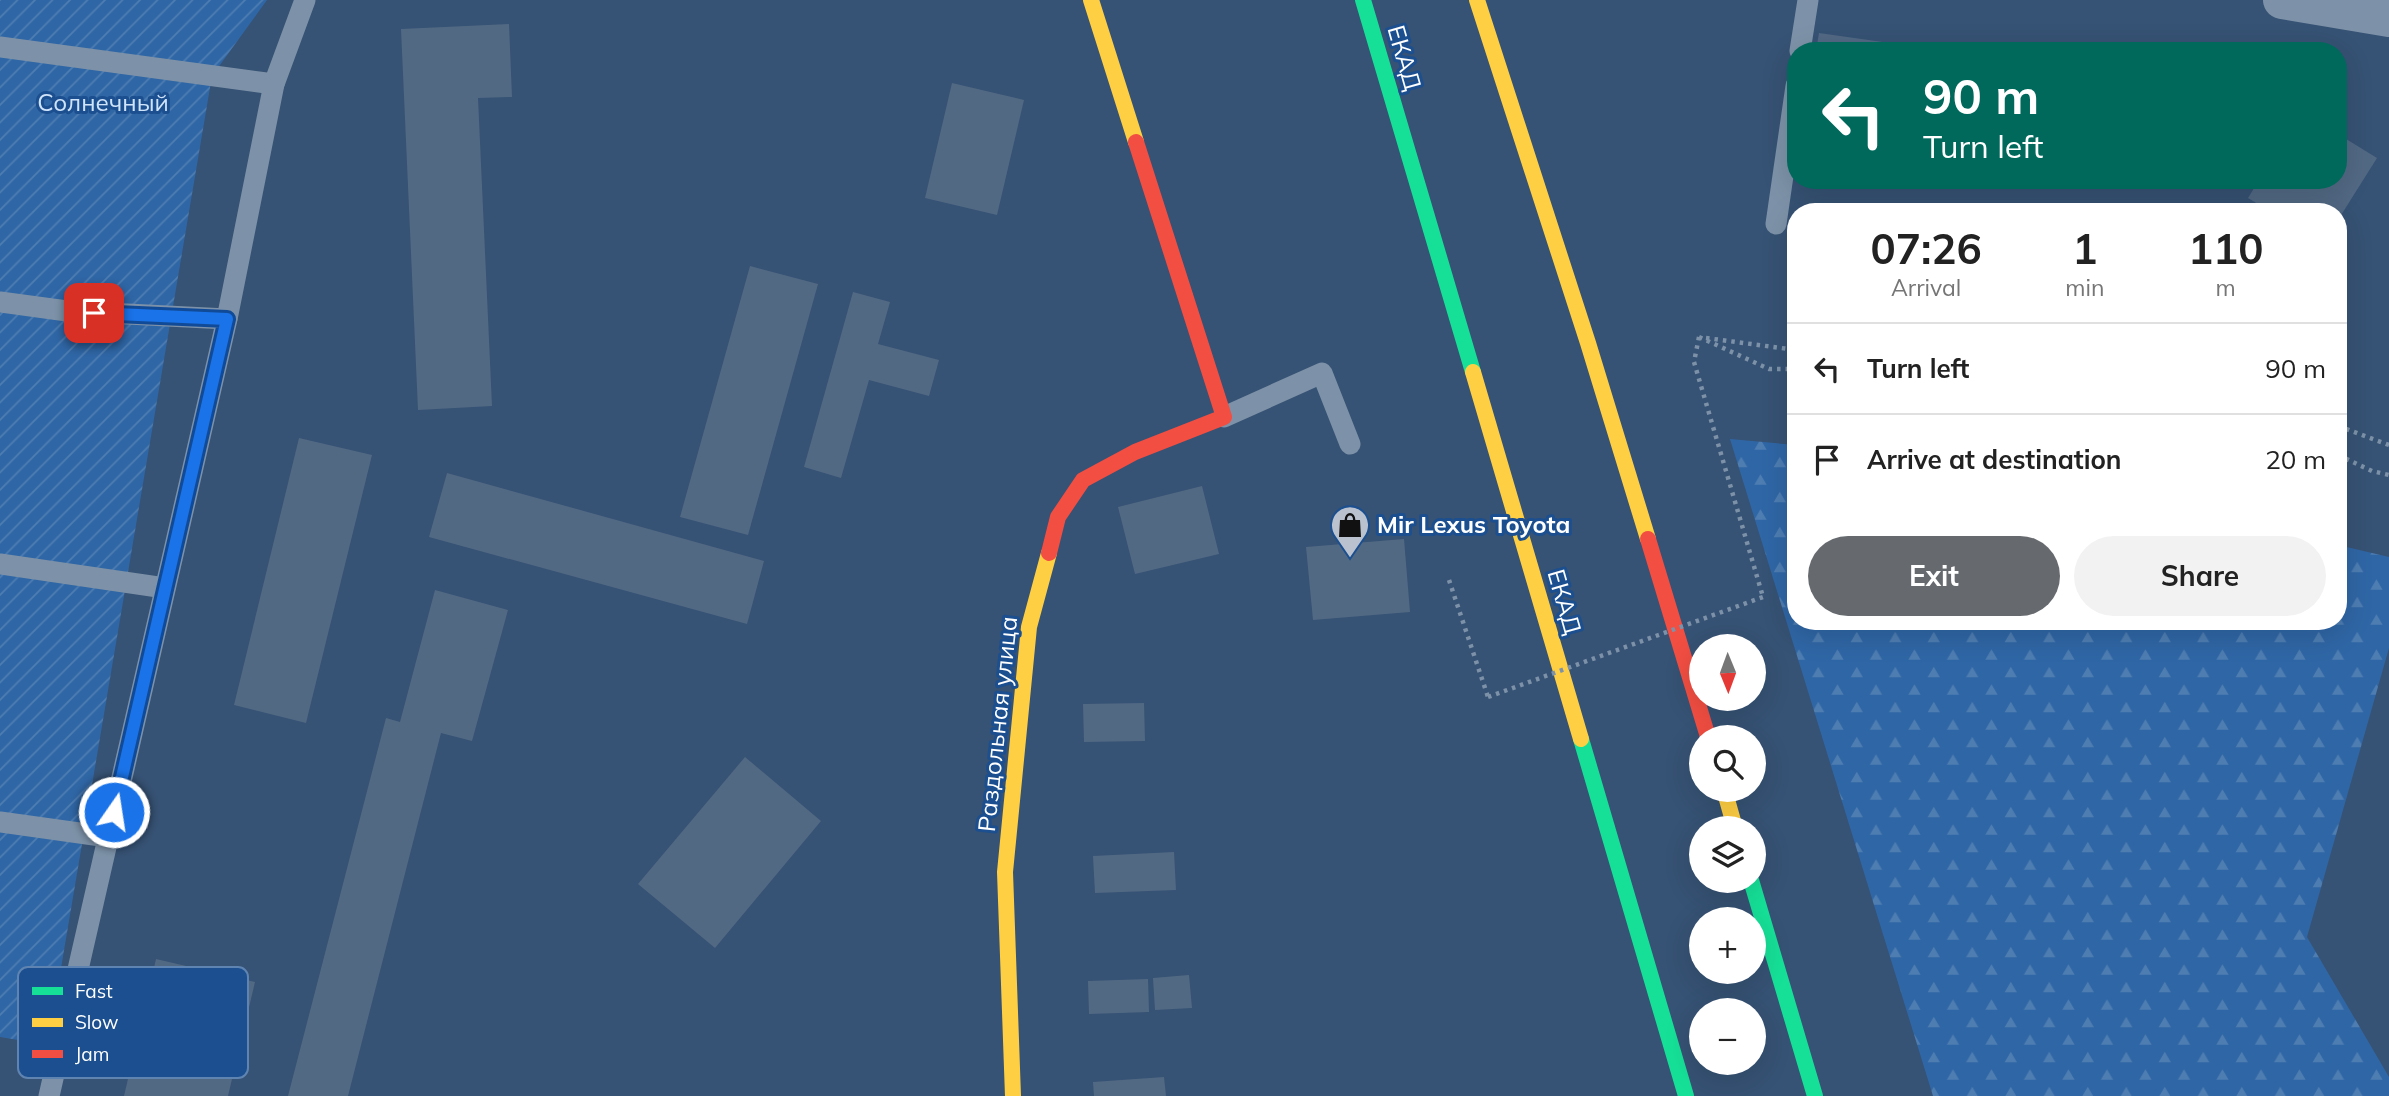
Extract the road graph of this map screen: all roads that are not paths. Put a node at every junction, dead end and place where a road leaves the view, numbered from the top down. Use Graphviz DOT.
graph roads {
  1 [pos="305,0"];
  2 [pos="1091,0"];
  3 [pos="1363,0"];
  4 [pos="1477,0"];
  5 [pos="1808,0"];
  6 [pos="2282,0"];
  7 [pos="2389,18"];
  8 [pos="1801,42"];
  9 [pos="0,47"];
  10 [pos="274,84"];
  11 [pos="1787,148"];
  12 [pos="1776,224"];
  13 [pos="0,302"];
  14 [pos="227,319"];
  15 [pos="1224,417"];
  16 [pos="1350,444"];
  17 [pos="0,564"];
  18 [pos="165,588"];
  19 [pos="1704,725"];
  20 [pos="0,822"];
  21 [pos="108,837"];
  22 [pos="1755,893"];
  23 [pos="78,967"];
  24 [pos="1804,1055"];
  25 [pos="53,1078"];
  26 [pos="49,1096"];
  27 [pos="1013,1096"];
  28 [pos="1686,1096"];
  29 [pos="1815,1096"];
  30 [pos="1821,1096"];
  1 -- 10 [label="lane"];
  2 -- 15 [label="main road"];
  3 -- 28 [label="main road, ЕКАД"];
  4 -- 19 [label="main road"];
  5 -- 8 [label="lane"];
  6 -- 7 [label="street"];
  9 -- 10 [label="lane"];
  10 -- 14 [label="lane"];
  11 -- 12 [label="lane"];
  13 -- 14 [label="lane"];
  14 -- 18 [label="lane"];
  15 -- 16 [label="lane"];
  15 -- 27 [label="main road, Раздольная улица"];
  17 -- 18 [label="lane"];
  18 -- 21 [label="lane"];
  20 -- 21 [label="lane"];
  21 -- 23 [label="lane"];
  22 -- 24 [label="main road"];
  24 -- 29 [label="main road"];
  24 -- 30 [label="main road"];
  25 -- 26 [label="lane"];
}
